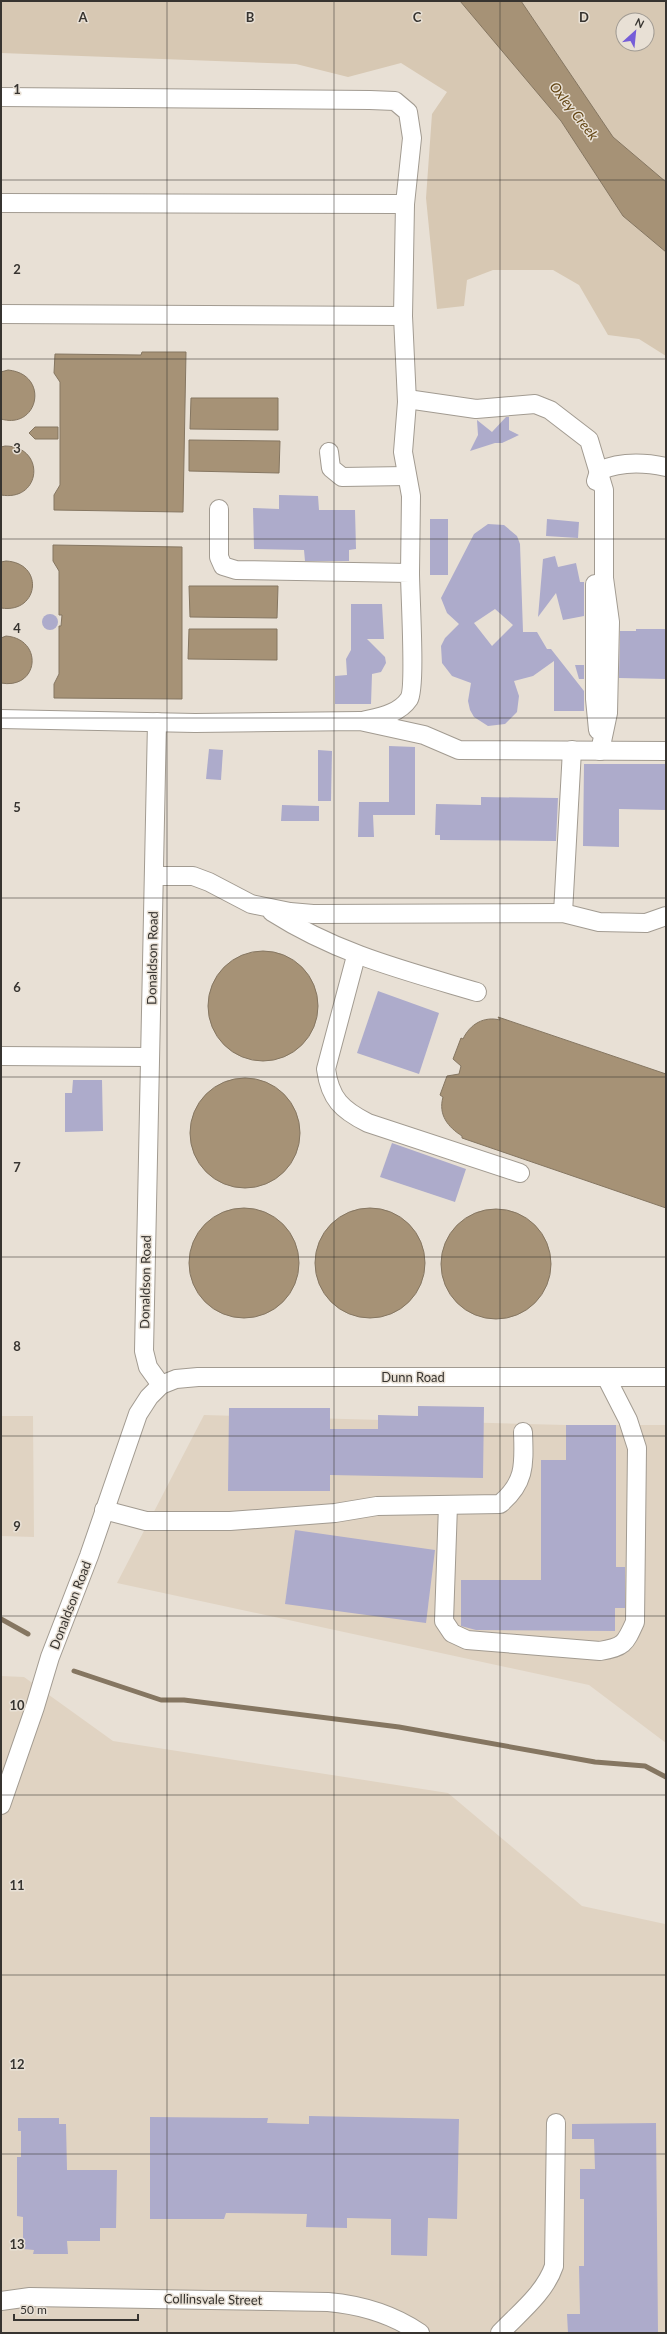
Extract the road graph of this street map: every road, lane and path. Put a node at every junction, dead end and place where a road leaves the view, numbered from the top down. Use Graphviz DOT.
graph roads {
  1 [pos="1,97"];
  2 [pos="1,203"];
  3 [pos="405,204"];
  4 [pos="1,314"];
  5 [pos="403,316"];
  6 [pos="407,399"];
  7 [pos="329,452"];
  8 [pos="666,467"];
  9 [pos="605,468"];
  10 [pos="407,476"];
  11 [pos="219,509"];
  12 [pos="410,574"];
  13 [pos="1,719"];
  14 [pos="156,722"];
  15 [pos="360,722"];
  16 [pos="572,750"];
  17 [pos="600,751"];
  18 [pos="666,751"];
  19 [pos="154,876"];
  20 [pos="263,906"];
  21 [pos="563,913"];
  22 [pos="666,916"];
  23 [pos="356,956"];
  24 [pos="477,992"];
  25 [pos="149,1048"];
  26 [pos="1,1056"];
  27 [pos="520,1173"];
  28 [pos="606,1377"];
  29 [pos="666,1377"];
  30 [pos="161,1385"];
  31 [pos="523,1432"];
  32 [pos="448,1505"];
  33 [pos="104,1510"];
  34 [pos="1,1805"];
  35 [pos="556,2123"];
  36 [pos="1,2301"];
  37 [pos="420,2333"];
  38 [pos="500,2333"];
  1 -- 3 [label="street"];
  2 -- 3 [label="street"];
  3 -- 5 [label="street"];
  4 -- 5 [label="street"];
  5 -- 6 [label="street"];
  6 -- 9 [label="street"];
  6 -- 10 [label="street"];
  7 -- 10 [label="street"];
  8 -- 9 [label="street"];
  9 -- 17 [label="street"];
  10 -- 12 [label="street"];
  11 -- 12 [label="street"];
  12 -- 15 [label="street"];
  13 -- 14 [label="street"];
  14 -- 15 [label="street"];
  14 -- 19 [label="street, Donaldson Road"];
  15 -- 16 [label="street"];
  16 -- 17 [label="street"];
  16 -- 21 [label="street"];
  17 -- 18 [label="street"];
  19 -- 20 [label="street"];
  19 -- 25 [label="street, Donaldson Road"];
  20 -- 21 [label="street"];
  20 -- 23 [label="street"];
  21 -- 22 [label="street"];
  23 -- 24 [label="street"];
  23 -- 27 [label="street"];
  25 -- 26 [label="street"];
  25 -- 30 [label="street, Donaldson Road"];
  28 -- 29 [label="street, Dunn Road"];
  28 -- 30 [label="street, Dunn Road"];
  28 -- 32 [label="street"];
  30 -- 33 [label="street, Donaldson Road"];
  31 -- 32 [label="street"];
  32 -- 33 [label="street"];
  33 -- 34 [label="street, Donaldson Road"];
  35 -- 38 [label="street"];
  36 -- 37 [label="street, Collinsvale Street"];
}
